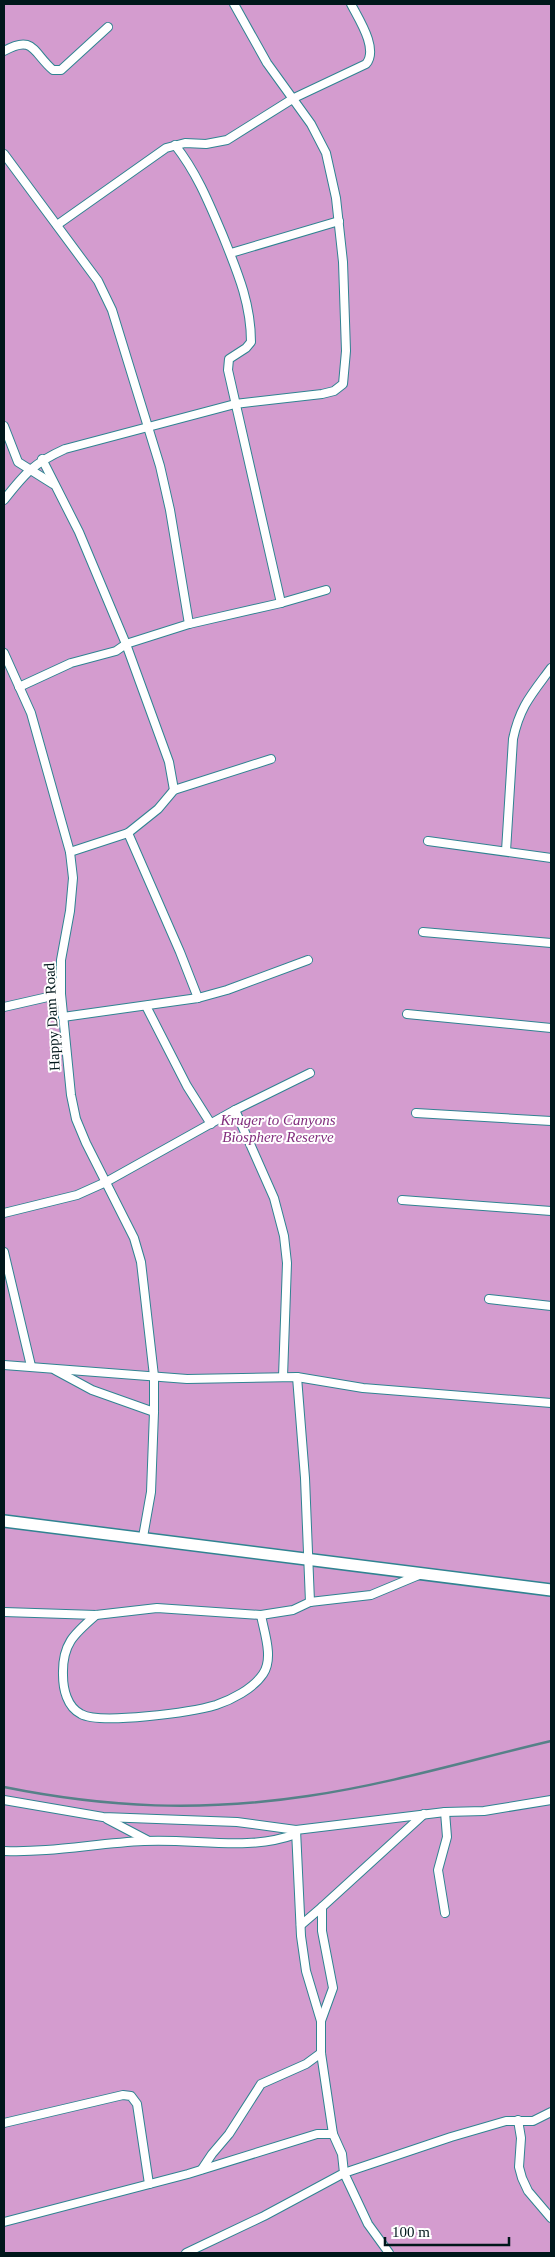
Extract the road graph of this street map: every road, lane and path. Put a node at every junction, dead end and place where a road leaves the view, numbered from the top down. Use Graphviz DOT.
graph roads {
  1 [pos="234,4"];
  2 [pos="351,4"];
  3 [pos="108,27"];
  4 [pos="4,51"];
  5 [pos="294,98"];
  6 [pos="175,145"];
  7 [pos="4,154"];
  8 [pos="339,221"];
  9 [pos="57,225"];
  10 [pos="231,253"];
  11 [pos="235,404"];
  12 [pos="4,426"];
  13 [pos="147,428"];
  14 [pos="42,459"];
  15 [pos="29,470"];
  16 [pos="54,485"];
  17 [pos="4,500"];
  18 [pos="326,590"];
  19 [pos="281,603"];
  20 [pos="189,624"];
  21 [pos="126,644"];
  22 [pos="4,653"];
  23 [pos="551,668"];
  24 [pos="19,687"];
  25 [pos="271,759"];
  26 [pos="174,790"];
  27 [pos="128,833"];
  28 [pos="428,841"];
  29 [pos="506,851"];
  30 [pos="70,852"];
  31 [pos="551,858"];
  32 [pos="423,932"];
  33 [pos="551,943"];
  34 [pos="308,960"];
  35 [pos="61,994"];
  36 [pos="198,998"];
  37 [pos="4,1006"];
  38 [pos="146,1006"];
  39 [pos="407,1014"];
  40 [pos="63,1017"];
  41 [pos="551,1028"];
  42 [pos="310,1073"];
  43 [pos="235,1110"];
  44 [pos="416,1113"];
  45 [pos="551,1121"];
  46 [pos="210,1124"];
  47 [pos="106,1182"];
  48 [pos="402,1200"];
  49 [pos="551,1211"];
  50 [pos="4,1213"];
  51 [pos="4,1252"];
  52 [pos="489,1299"];
  53 [pos="551,1306"];
  54 [pos="4,1365"];
  55 [pos="31,1366"];
  56 [pos="52,1368"];
  57 [pos="154,1376"];
  58 [pos="283,1377"];
  59 [pos="296,1377"];
  60 [pos="551,1402"];
  61 [pos="154,1412"];
  62 [pos="4,1521"];
  63 [pos="143,1537"];
  64 [pos="308,1561"];
  65 [pos="421,1573"];
  66 [pos="551,1590"];
  67 [pos="310,1602"];
  68 [pos="4,1612"];
  69 [pos="261,1615"];
  70 [pos="96,1616"];
  71 [pos="4,1800"];
  72 [pos="551,1800"];
  73 [pos="445,1812"];
  74 [pos="424,1814"];
  75 [pos="103,1817"];
  76 [pos="296,1832"];
  77 [pos="146,1840"];
  78 [pos="4,1851"];
  79 [pos="322,1907"];
  80 [pos="445,1914"];
  81 [pos="301,1925"];
  82 [pos="321,2021"];
  83 [pos="321,2053"];
  84 [pos="551,2112"];
  85 [pos="518,2120"];
  86 [pos="4,2123"];
  87 [pos="333,2134"];
  88 [pos="202,2169"];
  89 [pos="344,2173"];
  90 [pos="149,2184"];
  91 [pos="551,2218"];
  92 [pos="4,2222"];
  93 [pos="186,2253"];
  94 [pos="390,2253"];
  1 -- 5 [label="street"];
  2 -- 5 [label="street"];
  3 -- 4 [label="street"];
  5 -- 6 [label="street"];
  5 -- 8 [label="street"];
  6 -- 9 [label="street"];
  6 -- 10 [label="street"];
  7 -- 9 [label="street"];
  8 -- 10 [label="street"];
  8 -- 11 [label="street"];
  9 -- 13 [label="street"];
  10 -- 11 [label="street"];
  11 -- 13 [label="street"];
  11 -- 19 [label="street"];
  12 -- 15 [label="street"];
  13 -- 14 [label="street"];
  13 -- 20 [label="street"];
  14 -- 15 [label="street"];
  14 -- 16 [label="street"];
  15 -- 16 [label="street"];
  15 -- 17 [label="street"];
  16 -- 21 [label="street"];
  18 -- 19 [label="street"];
  19 -- 20 [label="street"];
  20 -- 21 [label="street"];
  21 -- 24 [label="street"];
  21 -- 26 [label="street"];
  22 -- 24 [label="street, Happy Dam Road"];
  23 -- 29 [label="street"];
  24 -- 30 [label="street, Happy Dam Road"];
  25 -- 26 [label="street"];
  26 -- 27 [label="street"];
  27 -- 30 [label="street"];
  27 -- 36 [label="street"];
  28 -- 29 [label="street"];
  29 -- 31 [label="street"];
  30 -- 35 [label="street, Happy Dam Road"];
  32 -- 33 [label="street"];
  34 -- 36 [label="street"];
  35 -- 37 [label="street"];
  35 -- 40 [label="street, Happy Dam Road"];
  36 -- 38 [label="street"];
  38 -- 40 [label="street"];
  38 -- 46 [label="street"];
  39 -- 41 [label="street"];
  40 -- 47 [label="street, Happy Dam Road"];
  42 -- 43 [label="street"];
  43 -- 46 [label="street"];
  43 -- 58 [label="street"];
  44 -- 45 [label="street"];
  46 -- 47 [label="street"];
  47 -- 50 [label="street"];
  47 -- 57 [label="street, Happy Dam Road"];
  48 -- 49 [label="street"];
  51 -- 55 [label="street"];
  52 -- 53 [label="street"];
  54 -- 55 [label="street"];
  55 -- 56 [label="street"];
  56 -- 57 [label="street"];
  56 -- 61 [label="street"];
  57 -- 58 [label="street"];
  57 -- 61 [label="street, Happy Dam Road"];
  58 -- 59 [label="street"];
  59 -- 60 [label="street"];
  59 -- 64 [label="street"];
  61 -- 63 [label="street, Happy Dam Road"];
  62 -- 63 [label="street"];
  63 -- 64 [label="street"];
  64 -- 65 [label="street"];
  64 -- 67 [label="street"];
  65 -- 66 [label="street"];
  65 -- 67 [label="street"];
  67 -- 69 [label="street"];
  68 -- 70 [label="street"];
  69 -- 70 [label="street"];
  69 -- 70 [label="street"];
  71 -- 75 [label="street"];
  72 -- 73 [label="street"];
  73 -- 74 [label="street"];
  73 -- 80 [label="street"];
  74 -- 76 [label="street"];
  74 -- 79 [label="street"];
  75 -- 76 [label="street"];
  75 -- 77 [label="street"];
  76 -- 77 [label="street"];
  76 -- 81 [label="street"];
  77 -- 78 [label="street"];
  79 -- 81 [label="street"];
  79 -- 82 [label="street"];
  81 -- 82 [label="street"];
  82 -- 83 [label="street"];
  83 -- 87 [label="street"];
  83 -- 88 [label="street"];
  84 -- 85 [label="street"];
  85 -- 89 [label="street"];
  85 -- 91 [label="street"];
  86 -- 90 [label="street"];
  87 -- 88 [label="street"];
  87 -- 89 [label="street"];
  88 -- 90 [label="street"];
  89 -- 93 [label="street"];
  89 -- 94 [label="street"];
  90 -- 92 [label="street"];
}
